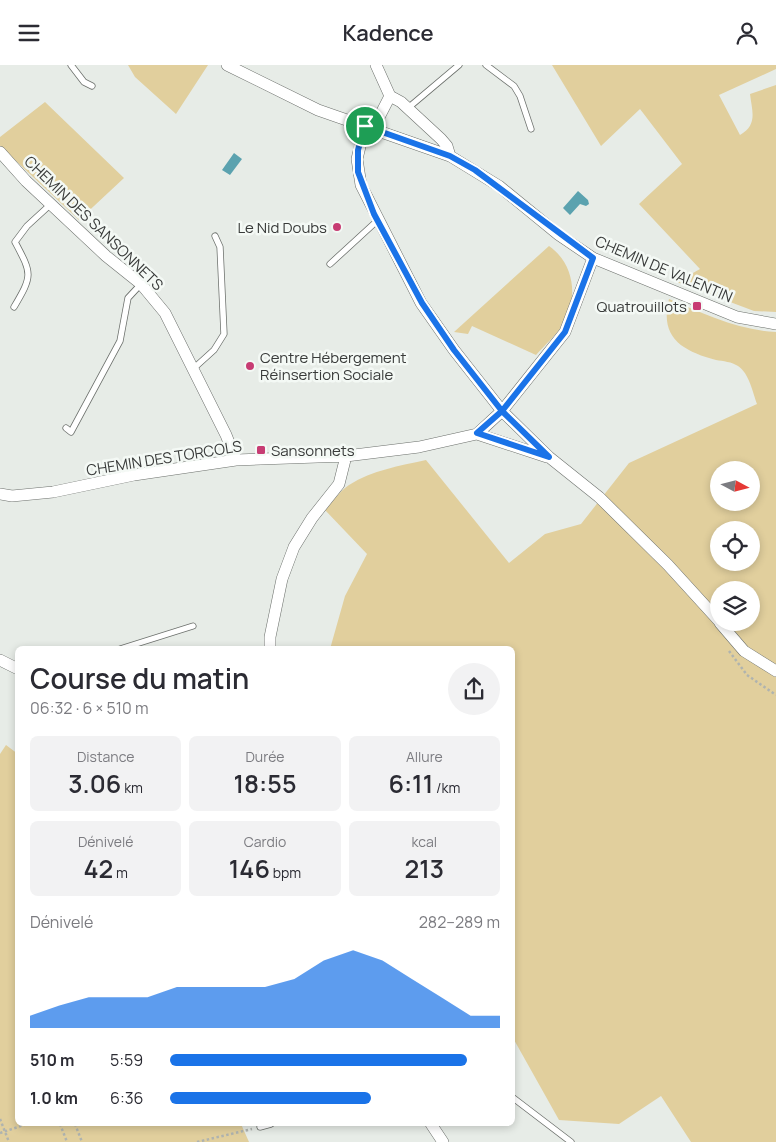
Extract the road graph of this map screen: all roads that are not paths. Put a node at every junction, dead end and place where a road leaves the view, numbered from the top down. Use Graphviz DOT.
graph roads {
  1 [pos="71,65"];
  2 [pos="228,65"];
  3 [pos="376,65"];
  4 [pos="459,65"];
  5 [pos="486,65"];
  6 [pos="92,86"];
  7 [pos="390,96"];
  8 [pos="408,108"];
  9 [pos="369,128"];
  10 [pos="531,129"];
  11 [pos="0,152"];
  12 [pos="450,156"];
  13 [pos="51,204"];
  14 [pos="378,220"];
  15 [pos="215,236"];
  16 [pos="593,258"];
  17 [pos="330,264"];
  18 [pos="141,284"];
  19 [pos="14,307"];
  20 [pos="776,324"];
  21 [pos="193,369"];
  22 [pos="502,411"];
  23 [pos="66,429"];
  24 [pos="477,433"];
  25 [pos="346,456"];
  26 [pos="549,457"];
  27 [pos="236,460"];
  28 [pos="0,493"];
  29 [pos="710,612"];
  30 [pos="193,626"];
  31 [pos="727,631"];
  32 [pos="130,646"];
  33 [pos="270,646"];
  34 [pos="0,660"];
  35 [pos="15,668"];
  36 [pos="776,671"];
  37 [pos="515,1099"];
  38 [pos="264,1126"];
  39 [pos="431,1126"];
  40 [pos="260,1127"];
  41 [pos="443,1142"];
  42 [pos="571,1142"];
  1 -- 6 [label="lane"];
  2 -- 9 [label="street"];
  3 -- 7 [label="street"];
  4 -- 8 [label="lane"];
  5 -- 10 [label="lane"];
  7 -- 8 [label="street"];
  7 -- 9 [label="street"];
  8 -- 12 [label="street"];
  9 -- 12 [label="street"];
  9 -- 14 [label="street"];
  11 -- 13 [label="street, CHEMIN DES SANSONNETS"];
  12 -- 16 [label="street, CHEMIN DE VALENTIN"];
  13 -- 18 [label="street, CHEMIN DES SANSONNETS"];
  13 -- 19 [label="lane"];
  14 -- 17 [label="lane"];
  14 -- 22 [label="street"];
  15 -- 21 [label="lane"];
  16 -- 20 [label="street, CHEMIN DE VALENTIN"];
  16 -- 22 [label="street, CHEMIN DES TORCOLS"];
  18 -- 21 [label="street, CHEMIN DES SANSONNETS"];
  18 -- 23 [label="lane"];
  21 -- 27 [label="street, CHEMIN DES SANSONNETS"];
  22 -- 24 [label="street, CHEMIN DES TORCOLS"];
  22 -- 26 [label="street"];
  24 -- 25 [label="street, CHEMIN DES TORCOLS"];
  24 -- 26 [label="street"];
  25 -- 27 [label="street, CHEMIN DES TORCOLS"];
  25 -- 33 [label="street"];
  26 -- 29 [label="street"];
  27 -- 28 [label="street, CHEMIN DES TORCOLS"];
  30 -- 32 [label="lane"];
  31 -- 36 [label="street"];
  34 -- 35 [label="street"];
  37 -- 42 [label="lane"];
  38 -- 40 [label="lane"];
  39 -- 41 [label="street"];
}
